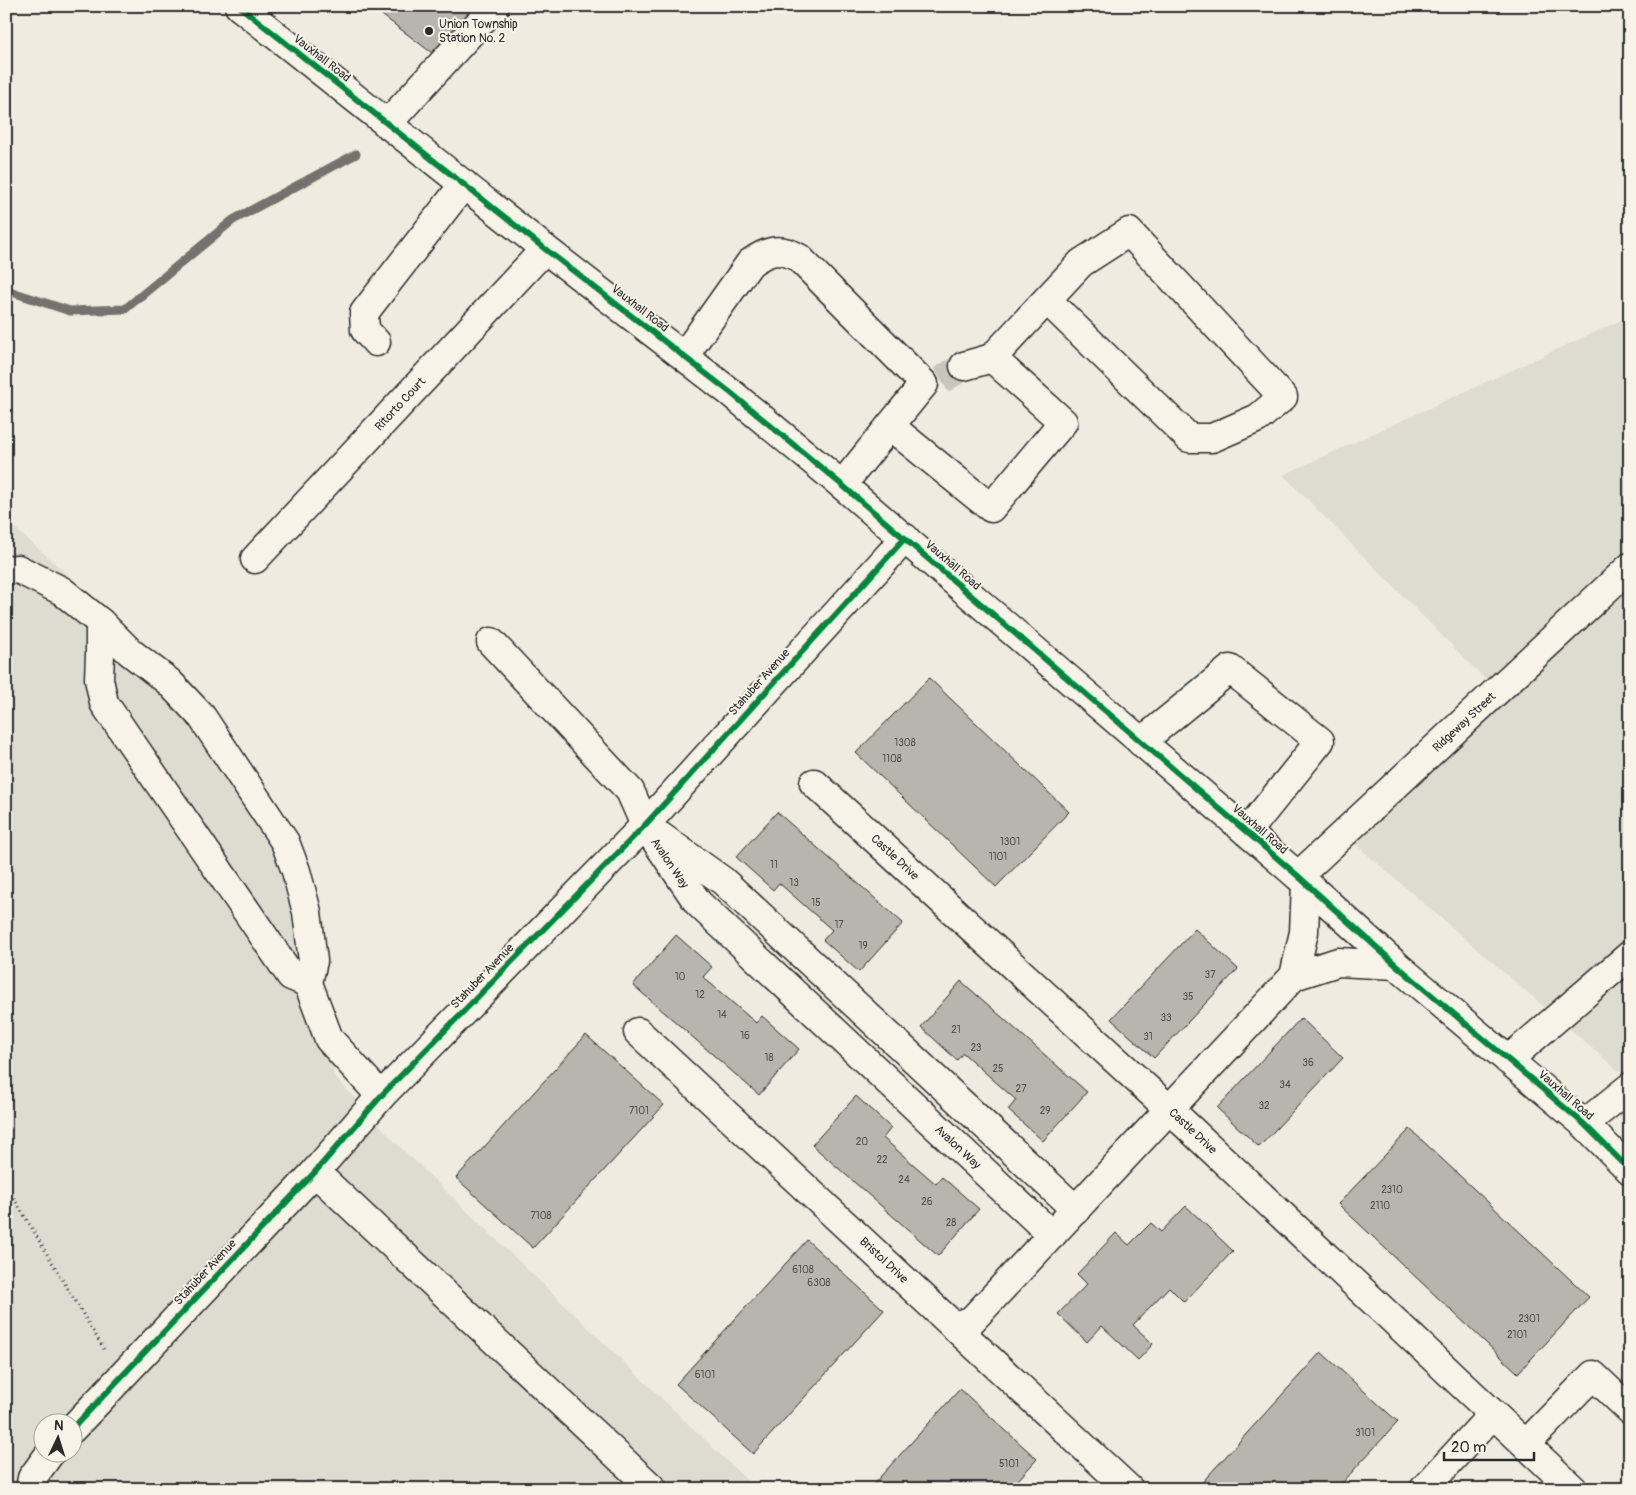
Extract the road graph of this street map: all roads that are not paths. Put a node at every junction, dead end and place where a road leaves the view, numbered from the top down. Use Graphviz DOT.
graph roads {
  1 [pos="238,6"];
  2 [pos="495,6"];
  3 [pos="387,124"];
  4 [pos="464,184"];
  5 [pos="545,249"];
  6 [pos="1047,300"];
  7 [pos="376,342"];
  8 [pos="684,356"];
  9 [pos="992,358"];
  10 [pos="943,377"];
  11 [pos="890,426"];
  12 [pos="842,485"];
  13 [pos="905,538"];
  14 [pos="255,559"];
  15 [pos="1630,567"];
  16 [pos="6,570"];
  17 [pos="100,622"];
  18 [pos="491,642"];
  19 [pos="1141,742"];
  20 [pos="814,783"];
  21 [pos="645,825"];
  22 [pos="1247,832"];
  23 [pos="1302,880"];
  24 [pos="1624,960"];
  25 [pos="1396,966"];
  26 [pos="1294,976"];
  27 [pos="308,982"];
  28 [pos="638,1032"];
  29 [pos="1508,1060"];
  30 [pos="1630,1087"];
  31 [pos="381,1096"];
  32 [pos="1169,1109"];
  33 [pos="1584,1124"];
  34 [pos="1630,1170"];
  35 [pos="315,1172"];
  36 [pos="1076,1210"];
  37 [pos="1052,1235"];
  38 [pos="955,1327"];
  39 [pos="1630,1410"];
  40 [pos="1493,1414"];
  41 [pos="82,1418"];
  42 [pos="1526,1444"];
  43 [pos="44,1462"];
  44 [pos="30,1489"];
  45 [pos="653,1489"];
  46 [pos="1129,1489"];
  47 [pos="1424,1489"];
  48 [pos="1573,1489"];
  1 -- 3 [label="street, Vauxhall Road"];
  2 -- 3 [label="street"];
  3 -- 4 [label="street, Vauxhall Road"];
  4 -- 5 [label="street, Vauxhall Road"];
  4 -- 7 [label="street"];
  5 -- 8 [label="street, Vauxhall Road"];
  5 -- 14 [label="street, Ritorto Court"];
  6 -- 6 [label="street"];
  6 -- 9 [label="street"];
  8 -- 10 [label="street"];
  8 -- 12 [label="street, Vauxhall Road"];
  9 -- 10 [label="street"];
  9 -- 11 [label="street"];
  10 -- 11 [label="street"];
  11 -- 12 [label="street"];
  12 -- 13 [label="street, Vauxhall Road"];
  13 -- 19 [label="street, Vauxhall Road"];
  13 -- 21 [label="street, Stahuber Avenue"];
  15 -- 23 [label="street, Ridgeway Street"];
  16 -- 17 [label="street"];
  17 -- 27 [label="street"];
  17 -- 27 [label="street"];
  18 -- 21 [label="street"];
  19 -- 22 [label="street, Vauxhall Road"];
  19 -- 22 [label="street"];
  20 -- 32 [label="street, Castle Drive"];
  21 -- 31 [label="street, Stahuber Avenue"];
  21 -- 36 [label="street, Avalon Way"];
  21 -- 37 [label="street, Avalon Way"];
  22 -- 23 [label="street, Vauxhall Road"];
  23 -- 25 [label="street, Vauxhall Road"];
  23 -- 26 [label="street"];
  24 -- 29 [label="street"];
  25 -- 26 [label="street"];
  25 -- 29 [label="street, Vauxhall Road"];
  26 -- 32 [label="street"];
  27 -- 31 [label="street"];
  28 -- 38 [label="street, Bristol Drive"];
  29 -- 33 [label="street, Vauxhall Road"];
  30 -- 33 [label="street"];
  31 -- 35 [label="street, Stahuber Avenue"];
  32 -- 36 [label="street"];
  32 -- 40 [label="street, Castle Drive"];
  33 -- 34 [label="street, Vauxhall Road"];
  35 -- 41 [label="street, Stahuber Avenue"];
  35 -- 45 [label="street"];
  36 -- 37 [label="street"];
  37 -- 38 [label="street"];
  38 -- 46 [label="street, Bristol Drive"];
  39 -- 42 [label="street"];
  40 -- 42 [label="street, Castle Drive"];
  40 -- 47 [label="street"];
  42 -- 48 [label="street, Castle Drive"];
  43 -- 44 [label="street"];
}
